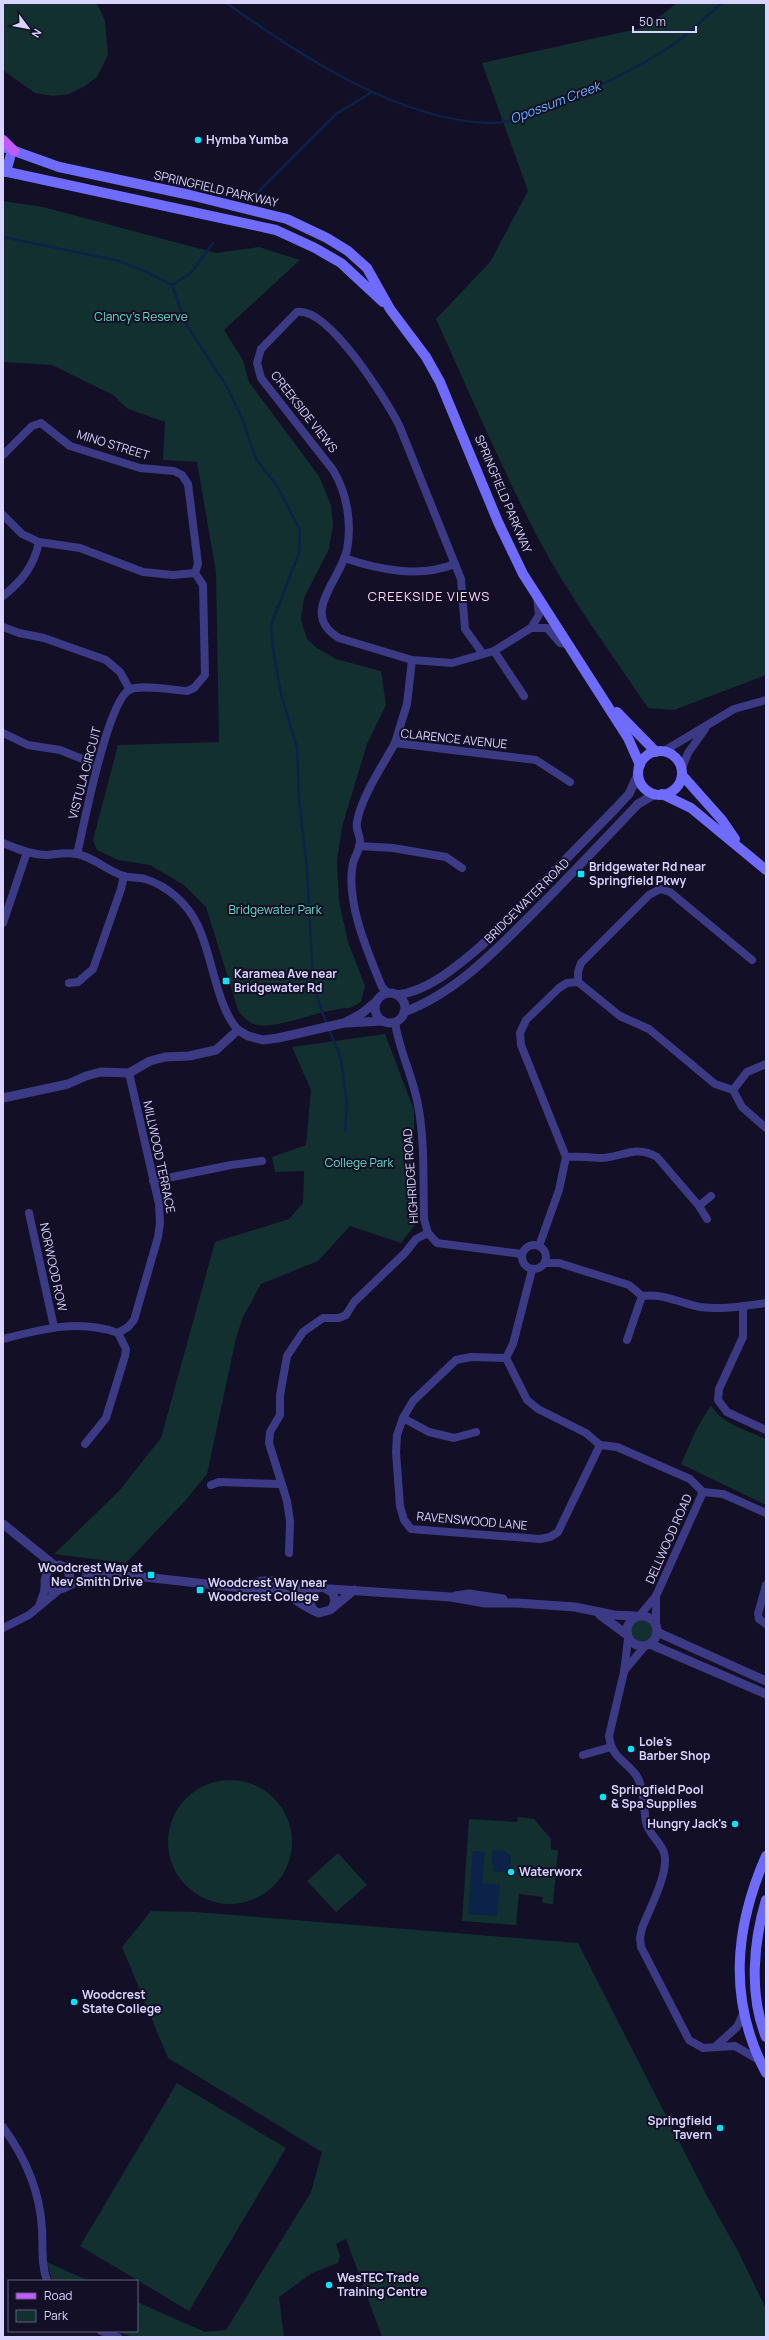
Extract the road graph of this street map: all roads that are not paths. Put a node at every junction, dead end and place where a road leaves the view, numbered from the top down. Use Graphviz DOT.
graph roads {
  1 [pos="3,140"];
  2 [pos="3,147"];
  3 [pos="14,151"];
  4 [pos="5,171"];
  5 [pos="390,308"];
  6 [pos="3,455"];
  7 [pos="3,515"];
  8 [pos="39,542"];
  9 [pos="344,558"];
  10 [pos="456,564"];
  11 [pos="195,573"];
  12 [pos="3,596"];
  13 [pos="536,596"];
  14 [pos="3,627"];
  15 [pos="531,628"];
  16 [pos="567,644"];
  17 [pos="494,651"];
  18 [pos="483,654"];
  19 [pos="412,660"];
  20 [pos="596,688"];
  21 [pos="130,690"];
  22 [pos="524,696"];
  23 [pos="766,700"];
  24 [pos="707,727"];
  25 [pos="3,733"];
  26 [pos="395,742"];
  27 [pos="660,751"];
  28 [pos="97,765"];
  29 [pos="639,769"];
  30 [pos="682,772"];
  31 [pos="570,782"];
  32 [pos="658,794"];
  33 [pos="3,843"];
  34 [pos="359,846"];
  35 [pos="27,852"];
  36 [pos="77,854"];
  37 [pos="749,856"];
  38 [pos="462,868"];
  39 [pos="766,870"];
  40 [pos="124,876"];
  41 [pos="3,923"];
  42 [pos="752,960"];
  43 [pos="578,982"];
  44 [pos="69,983"];
  45 [pos="385,994"];
  46 [pos="404,1012"];
  47 [pos="383,1021"];
  48 [pos="395,1022"];
  49 [pos="344,1023"];
  50 [pos="238,1030"];
  51 [pos="766,1064"];
  52 [pos="129,1073"];
  53 [pos="733,1090"];
  54 [pos="3,1098"];
  55 [pos="766,1128"];
  56 [pos="566,1157"];
  57 [pos="262,1161"];
  58 [pos="153,1182"];
  59 [pos="711,1196"];
  60 [pos="699,1206"];
  61 [pos="29,1213"];
  62 [pos="707,1219"];
  63 [pos="428,1233"];
  64 [pos="539,1246"];
  65 [pos="522,1254"];
  66 [pos="546,1263"];
  67 [pos="532,1270"];
  68 [pos="642,1296"];
  69 [pos="766,1303"];
  70 [pos="743,1306"];
  71 [pos="54,1326"];
  72 [pos="118,1333"];
  73 [pos="3,1338"];
  74 [pos="627,1340"];
  75 [pos="506,1358"];
  76 [pos="403,1418"];
  77 [pos="766,1430"];
  78 [pos="476,1432"];
  79 [pos="85,1444"];
  80 [pos="600,1445"];
  81 [pos="280,1484"];
  82 [pos="211,1485"];
  83 [pos="703,1492"];
  84 [pos="766,1513"];
  85 [pos="3,1524"];
  86 [pos="32,1546"];
  87 [pos="289,1552"];
  88 [pos="54,1565"];
  89 [pos="67,1568"];
  90 [pos="100,1575"];
  91 [pos="45,1578"];
  92 [pos="766,1585"];
  93 [pos="243,1587"];
  94 [pos="63,1588"];
  95 [pos="314,1589"];
  96 [pos="330,1589"];
  97 [pos="354,1590"];
  98 [pos="656,1596"];
  99 [pos="39,1606"];
  100 [pos="333,1607"];
  101 [pos="313,1609"];
  102 [pos="593,1611"];
  103 [pos="638,1616"];
  104 [pos="766,1624"];
  105 [pos="3,1628"];
  106 [pos="656,1628"];
  107 [pos="627,1636"];
  108 [pos="648,1645"];
  109 [pos="624,1672"];
  110 [pos="766,1681"];
  111 [pos="766,1694"];
  112 [pos="611,1747"];
  113 [pos="583,1755"];
  114 [pos="766,1856"];
  115 [pos="766,1900"];
  116 [pos="744,2012"];
  117 [pos="766,2037"];
  118 [pos="716,2046"];
  119 [pos="759,2060"];
  120 [pos="766,2073"];
  121 [pos="3,2127"];
  122 [pos="47,2280"];
  123 [pos="104,2332"];
  124 [pos="118,2337"];
  1 -- 3 [label="main road"];
  2 -- 3 [label="main road, SPRINGFIELD PARKWAY"];
  3 -- 4 [label="main road"];
  3 -- 5 [label="main road, SPRINGFIELD PARKWAY"];
  4 -- 5 [label="main road, SPRINGFIELD PARKWAY"];
  5 -- 13 [label="main road, SPRINGFIELD PARKWAY"];
  6 -- 11 [label="street, MINO STREET"];
  7 -- 8 [label="street"];
  8 -- 11 [label="street"];
  8 -- 12 [label="street"];
  9 -- 10 [label="street"];
  9 -- 10 [label="street, CREEKSIDE VIEWS"];
  9 -- 19 [label="street, CREEKSIDE VIEWS"];
  10 -- 18 [label="street, CREEKSIDE VIEWS"];
  11 -- 21 [label="street"];
  13 -- 15 [label="street"];
  13 -- 16 [label="main road, SPRINGFIELD PARKWAY"];
  14 -- 21 [label="street"];
  15 -- 16 [label="street"];
  15 -- 17 [label="street, CREEKSIDE VIEWS"];
  16 -- 20 [label="main road, SPRINGFIELD PARKWAY"];
  17 -- 18 [label="street, CREEKSIDE VIEWS"];
  17 -- 22 [label="street"];
  18 -- 19 [label="street, CREEKSIDE VIEWS"];
  19 -- 26 [label="street"];
  20 -- 27 [label="main road, SPRINGFIELD PARKWAY"];
  20 -- 29 [label="main road, SPRINGFIELD PARKWAY"];
  21 -- 28 [label="street, VISTULA CIRCUIT"];
  23 -- 24 [label="street"];
  24 -- 27 [label="street"];
  24 -- 30 [label="street"];
  25 -- 28 [label="street"];
  26 -- 31 [label="street, CLARENCE AVENUE"];
  26 -- 34 [label="street, CLARENCE AVENUE"];
  27 -- 29 [label="main road"];
  27 -- 30 [label="main road"];
  28 -- 36 [label="street, VISTULA CIRCUIT"];
  29 -- 32 [label="main road"];
  29 -- 45 [label="street, BRIDGEWATER ROAD"];
  30 -- 32 [label="main road"];
  30 -- 37 [label="main road"];
  32 -- 37 [label="main road"];
  32 -- 46 [label="street, BRIDGEWATER ROAD"];
  33 -- 35 [label="street"];
  34 -- 38 [label="street"];
  34 -- 45 [label="street, CLARENCE AVENUE"];
  35 -- 36 [label="street"];
  35 -- 41 [label="street"];
  36 -- 40 [label="street"];
  37 -- 39 [label="main road"];
  40 -- 44 [label="street"];
  40 -- 50 [label="street"];
  42 -- 43 [label="street"];
  43 -- 53 [label="street"];
  43 -- 56 [label="street"];
  45 -- 46 [label="street"];
  45 -- 47 [label="street"];
  45 -- 49 [label="street, BRIDGEWATER ROAD"];
  46 -- 48 [label="street"];
  47 -- 48 [label="street"];
  47 -- 49 [label="street, BRIDGEWATER ROAD"];
  48 -- 63 [label="street, HIGHRIDGE ROAD"];
  49 -- 50 [label="street, BRIDGEWATER ROAD"];
  50 -- 52 [label="street"];
  51 -- 53 [label="street"];
  52 -- 54 [label="street"];
  52 -- 58 [label="street, MILLWOOD TERRACE"];
  53 -- 55 [label="street"];
  56 -- 60 [label="street"];
  56 -- 64 [label="street"];
  57 -- 58 [label="street"];
  58 -- 72 [label="street, MILLWOOD TERRACE"];
  59 -- 60 [label="street"];
  60 -- 62 [label="street"];
  61 -- 71 [label="street, NORWOOD ROW"];
  63 -- 65 [label="street, HIGHRIDGE ROAD"];
  63 -- 81 [label="street"];
  64 -- 65 [label="street"];
  64 -- 66 [label="street"];
  65 -- 67 [label="street"];
  66 -- 67 [label="street"];
  66 -- 68 [label="street"];
  67 -- 75 [label="street"];
  68 -- 70 [label="street"];
  68 -- 74 [label="street"];
  69 -- 70 [label="street"];
  70 -- 77 [label="street"];
  71 -- 72 [label="street"];
  71 -- 73 [label="street"];
  72 -- 79 [label="street"];
  75 -- 76 [label="street, RAVENSWOOD LANE"];
  75 -- 80 [label="street"];
  76 -- 78 [label="street"];
  76 -- 80 [label="street, RAVENSWOOD LANE"];
  80 -- 83 [label="street"];
  81 -- 82 [label="street"];
  81 -- 87 [label="street"];
  83 -- 84 [label="street"];
  83 -- 98 [label="street, DELLWOOD ROAD"];
  85 -- 86 [label="street"];
  86 -- 88 [label="street"];
  86 -- 91 [label="street"];
  88 -- 89 [label="street"];
  88 -- 91 [label="street"];
  89 -- 90 [label="street"];
  89 -- 94 [label="street"];
  90 -- 93 [label="street"];
  90 -- 94 [label="street"];
  91 -- 94 [label="street"];
  91 -- 99 [label="street"];
  92 -- 104 [label="street"];
  93 -- 95 [label="street"];
  93 -- 101 [label="street"];
  94 -- 99 [label="street"];
  95 -- 96 [label="street"];
  95 -- 101 [label="street"];
  96 -- 97 [label="street"];
  96 -- 100 [label="street"];
  97 -- 100 [label="street"];
  97 -- 102 [label="street"];
  98 -- 103 [label="street, DELLWOOD ROAD"];
  98 -- 106 [label="street, DELLWOOD ROAD"];
  99 -- 105 [label="street"];
  100 -- 101 [label="street"];
  102 -- 103 [label="street"];
  102 -- 107 [label="street"];
  103 -- 106 [label="street"];
  103 -- 107 [label="street"];
  106 -- 108 [label="street"];
  106 -- 110 [label="street"];
  107 -- 108 [label="street"];
  107 -- 109 [label="street"];
  108 -- 109 [label="street"];
  108 -- 111 [label="street"];
  109 -- 112 [label="street"];
  112 -- 113 [label="street"];
  112 -- 118 [label="street"];
  114 -- 116 [label="main road"];
  115 -- 117 [label="main road"];
  116 -- 118 [label="street"];
  116 -- 119 [label="main road"];
  118 -- 119 [label="street"];
  119 -- 120 [label="main road"];
  121 -- 122 [label="street"];
  123 -- 124 [label="street"];
}
